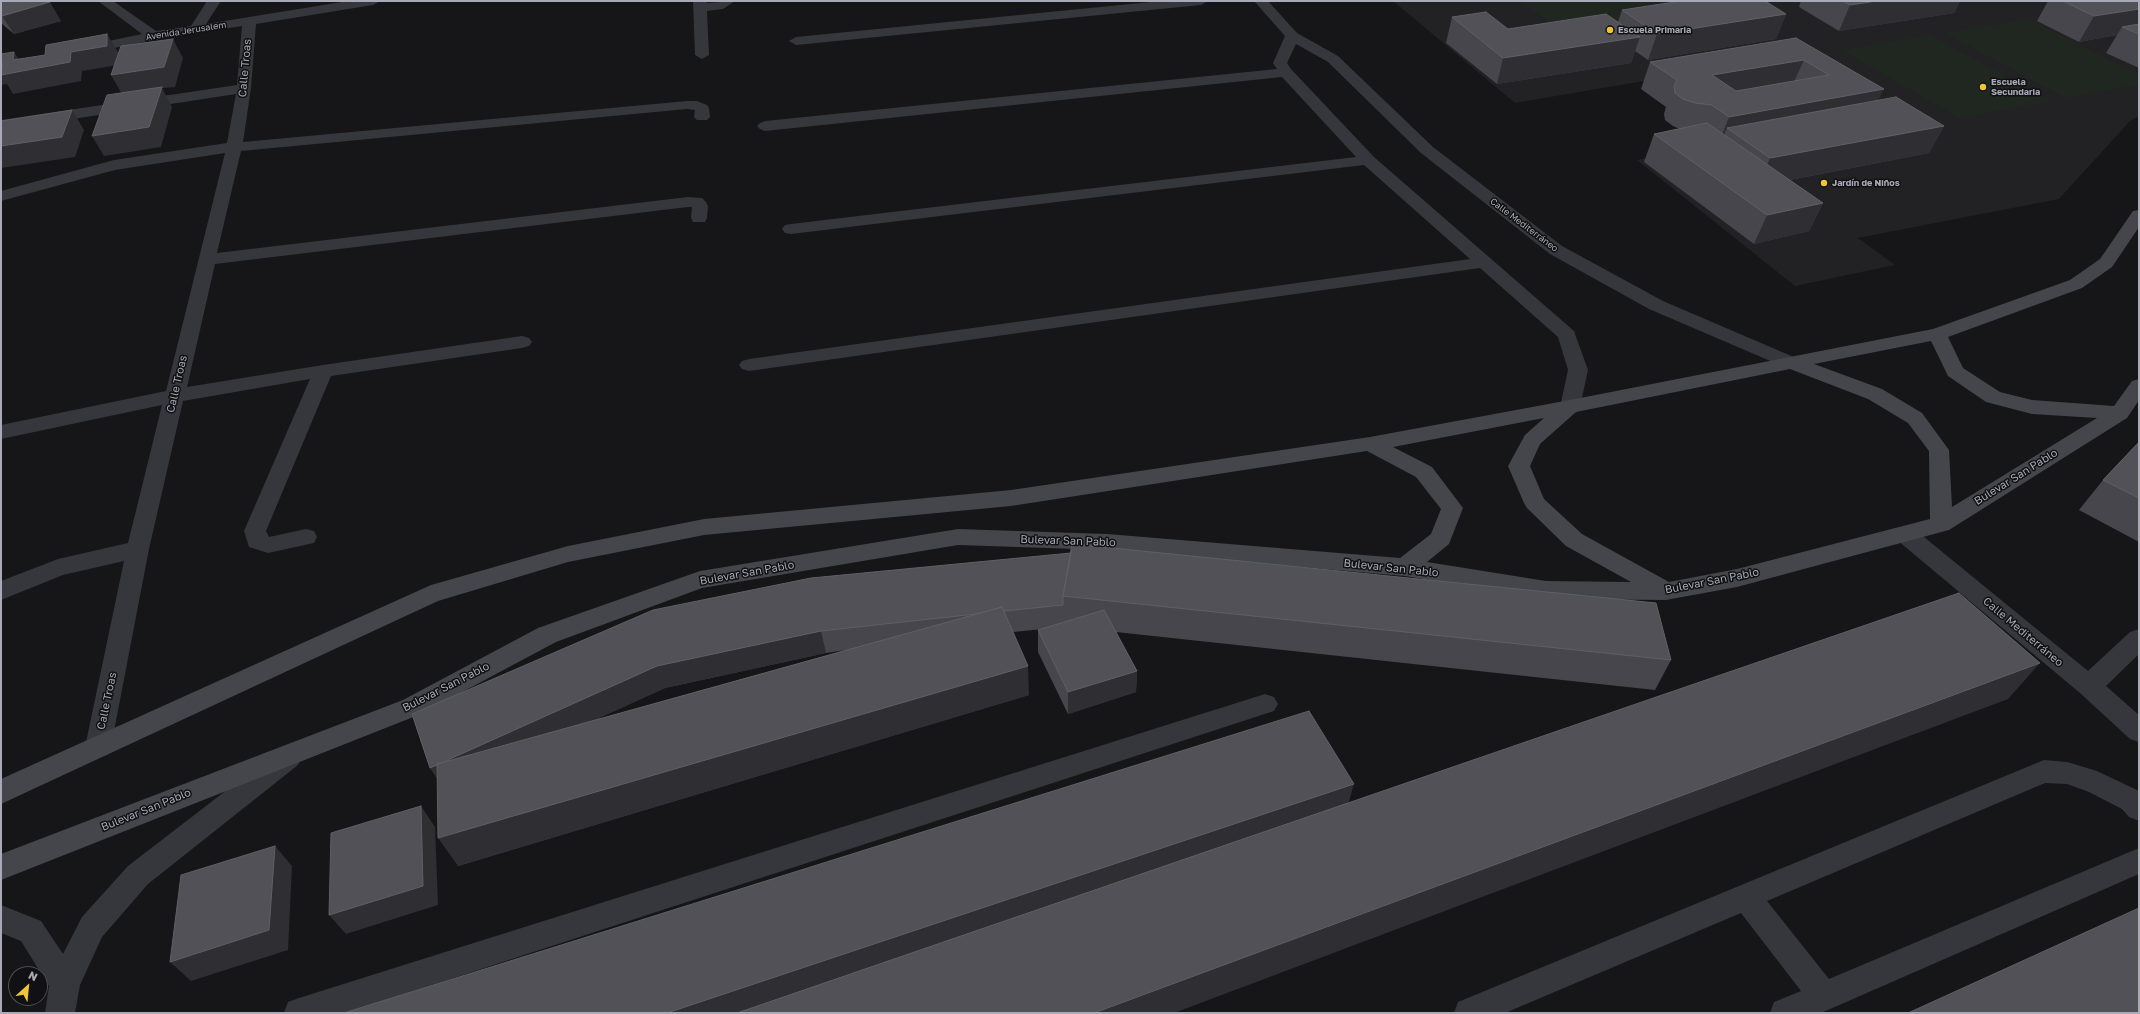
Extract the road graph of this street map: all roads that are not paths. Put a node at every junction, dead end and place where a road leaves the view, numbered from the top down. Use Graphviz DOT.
graph roads {
  1 [pos="105,1"];
  2 [pos="214,1"];
  3 [pos="373,1"];
  4 [pos="728,1"];
  5 [pos="1201,1"];
  6 [pos="1261,1"];
  7 [pos="700,4"];
  8 [pos="249,21"];
  9 [pos="195,30"];
  10 [pos="153,36"];
  11 [pos="1292,36"];
  12 [pos="796,41"];
  13 [pos="70,52"];
  14 [pos="702,55"];
  15 [pos="1286,72"];
  16 [pos="244,88"];
  17 [pos="702,117"];
  18 [pos="1,125"];
  19 [pos="765,126"];
  20 [pos="234,147"];
  21 [pos="1368,160"];
  22 [pos="45,182"];
  23 [pos="1,196"];
  24 [pos="1,212"];
  25 [pos="2139,215"];
  26 [pos="699,218"];
  27 [pos="791,229"];
  28 [pos="206,260"];
  29 [pos="1484,262"];
  30 [pos="1937,334"];
  31 [pos="522,342"];
  32 [pos="1789,362"];
  33 [pos="749,365"];
  34 [pos="323,371"];
  35 [pos="2139,385"];
  36 [pos="174,396"];
  37 [pos="1570,407"];
  38 [pos="2120,413"];
  39 [pos="1,432"];
  40 [pos="1370,444"];
  41 [pos="1941,524"];
  42 [pos="1905,534"];
  43 [pos="306,536"];
  44 [pos="138,549"];
  45 [pos="1405,568"];
  46 [pos="1,591"];
  47 [pos="1666,591"];
  48 [pos="2139,639"];
  49 [pos="2089,686"];
  50 [pos="1265,704"];
  51 [pos="2139,731"];
  52 [pos="98,747"];
  53 [pos="300,749"];
  54 [pos="1,792"];
  55 [pos="2137,802"];
  56 [pos="2139,861"];
  57 [pos="1,867"];
  58 [pos="1746,897"];
  59 [pos="1,919"];
  60 [pos="1824,996"];
  61 [pos="60,1005"];
  62 [pos="299,1013"];
  63 [pos="1469,1013"];
  64 [pos="1785,1013"];
  1 -- 10 [label="street"];
  2 -- 9 [label="street"];
  3 -- 8 [label="street, Avenida Jerusalem"];
  4 -- 7 [label="street"];
  5 -- 12 [label="street"];
  6 -- 11 [label="street, Calle Mediterráneo"];
  7 -- 14 [label="street"];
  8 -- 9 [label="street, Avenida Jerusalem"];
  8 -- 16 [label="street, Calle Troas"];
  9 -- 10 [label="street, Avenida Jerusalem"];
  10 -- 13 [label="street, Avenida Jerusalem"];
  11 -- 15 [label="street"];
  11 -- 32 [label="street, Calle Mediterráneo"];
  15 -- 19 [label="street"];
  15 -- 21 [label="street"];
  16 -- 18 [label="street"];
  16 -- 20 [label="street, Calle Troas"];
  17 -- 20 [label="street"];
  20 -- 22 [label="street"];
  20 -- 28 [label="street, Calle Troas"];
  21 -- 27 [label="street"];
  21 -- 29 [label="street"];
  22 -- 23 [label="street"];
  22 -- 24 [label="street"];
  25 -- 30 [label="street"];
  26 -- 28 [label="street"];
  28 -- 36 [label="street, Calle Troas"];
  29 -- 33 [label="street"];
  29 -- 37 [label="street"];
  30 -- 32 [label="street"];
  30 -- 38 [label="street"];
  31 -- 34 [label="street"];
  32 -- 37 [label="street"];
  32 -- 41 [label="street"];
  34 -- 36 [label="street"];
  34 -- 43 [label="street"];
  35 -- 38 [label="street, Bulevar San Pablo"];
  36 -- 39 [label="street"];
  36 -- 44 [label="street, Calle Troas"];
  37 -- 40 [label="street"];
  37 -- 47 [label="street"];
  38 -- 41 [label="street, Bulevar San Pablo"];
  40 -- 45 [label="street"];
  40 -- 52 [label="street"];
  41 -- 42 [label="street, Bulevar San Pablo"];
  42 -- 47 [label="street, Bulevar San Pablo"];
  42 -- 49 [label="street, Calle Mediterráneo"];
  44 -- 46 [label="street"];
  44 -- 52 [label="street, Calle Troas"];
  45 -- 47 [label="street, Bulevar San Pablo"];
  45 -- 53 [label="street, Bulevar San Pablo"];
  48 -- 49 [label="street"];
  49 -- 51 [label="street, Calle Mediterráneo"];
  50 -- 62 [label="street"];
  52 -- 54 [label="street"];
  53 -- 57 [label="street, Bulevar San Pablo"];
  53 -- 61 [label="street"];
  55 -- 58 [label="street"];
  56 -- 60 [label="street"];
  58 -- 60 [label="street"];
  58 -- 63 [label="street"];
  59 -- 61 [label="street"];
  60 -- 64 [label="street"];
}
